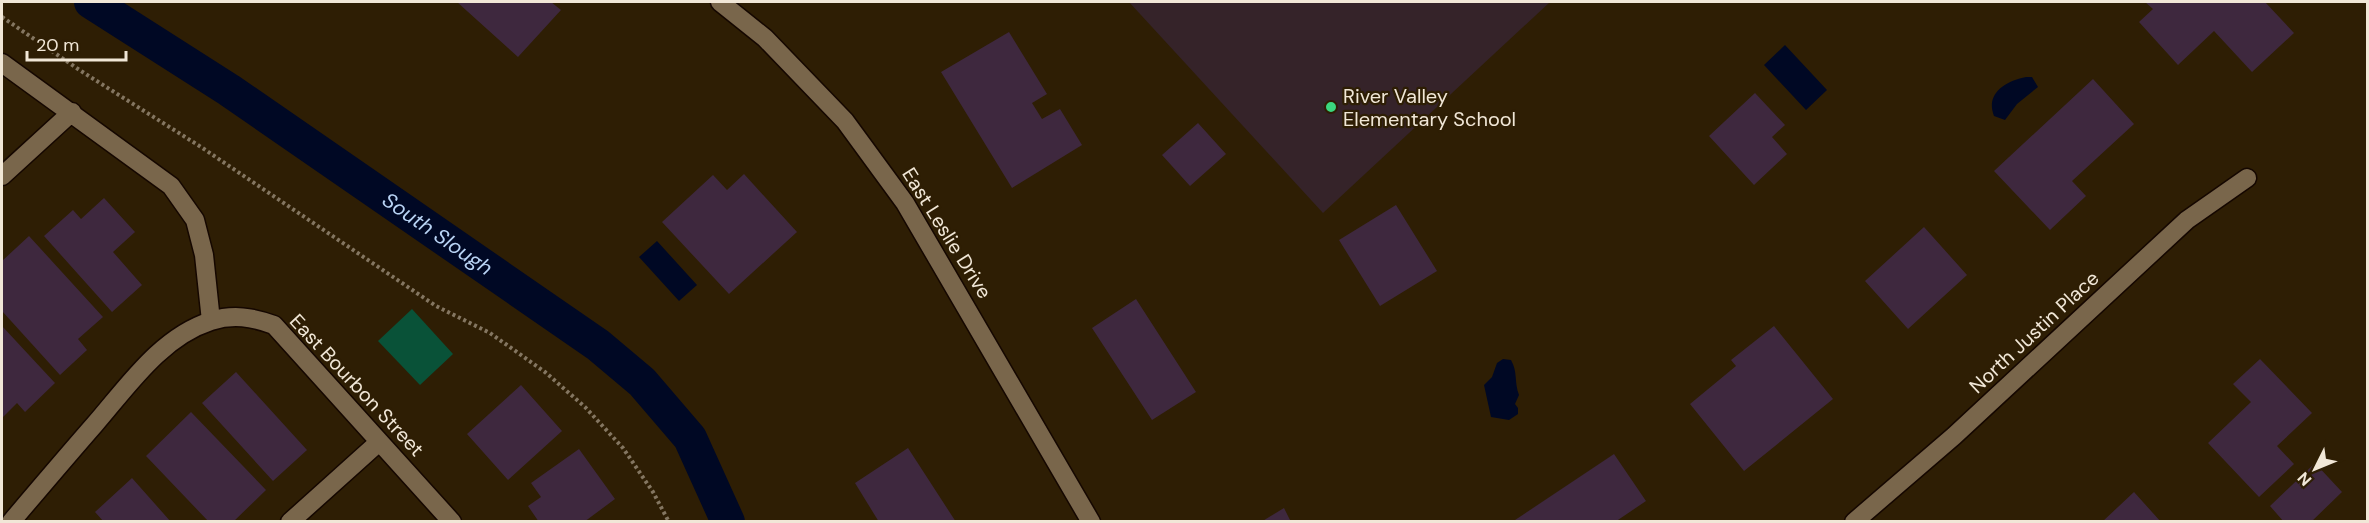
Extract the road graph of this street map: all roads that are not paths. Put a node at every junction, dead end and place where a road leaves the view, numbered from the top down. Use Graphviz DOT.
graph roads {
  1 [pos="720,2"];
  2 [pos="2,63"];
  3 [pos="72,112"];
  4 [pos="2,176"];
  5 [pos="2247,178"];
  6 [pos="211,321"];
  7 [pos="379,442"];
  8 [pos="11,522"];
  9 [pos="290,522"];
  10 [pos="452,522"];
  11 [pos="1091,522"];
  12 [pos="1854,522"];
  1 -- 11 [label="street, East Leslie Drive"];
  2 -- 3 [label="street"];
  3 -- 4 [label="street"];
  3 -- 6 [label="street"];
  5 -- 12 [label="street, North Justin Place"];
  6 -- 7 [label="street, East Bourbon Street"];
  6 -- 8 [label="street, East Bourbon Street"];
  7 -- 9 [label="street"];
  7 -- 10 [label="street, East Bourbon Street"];
}
